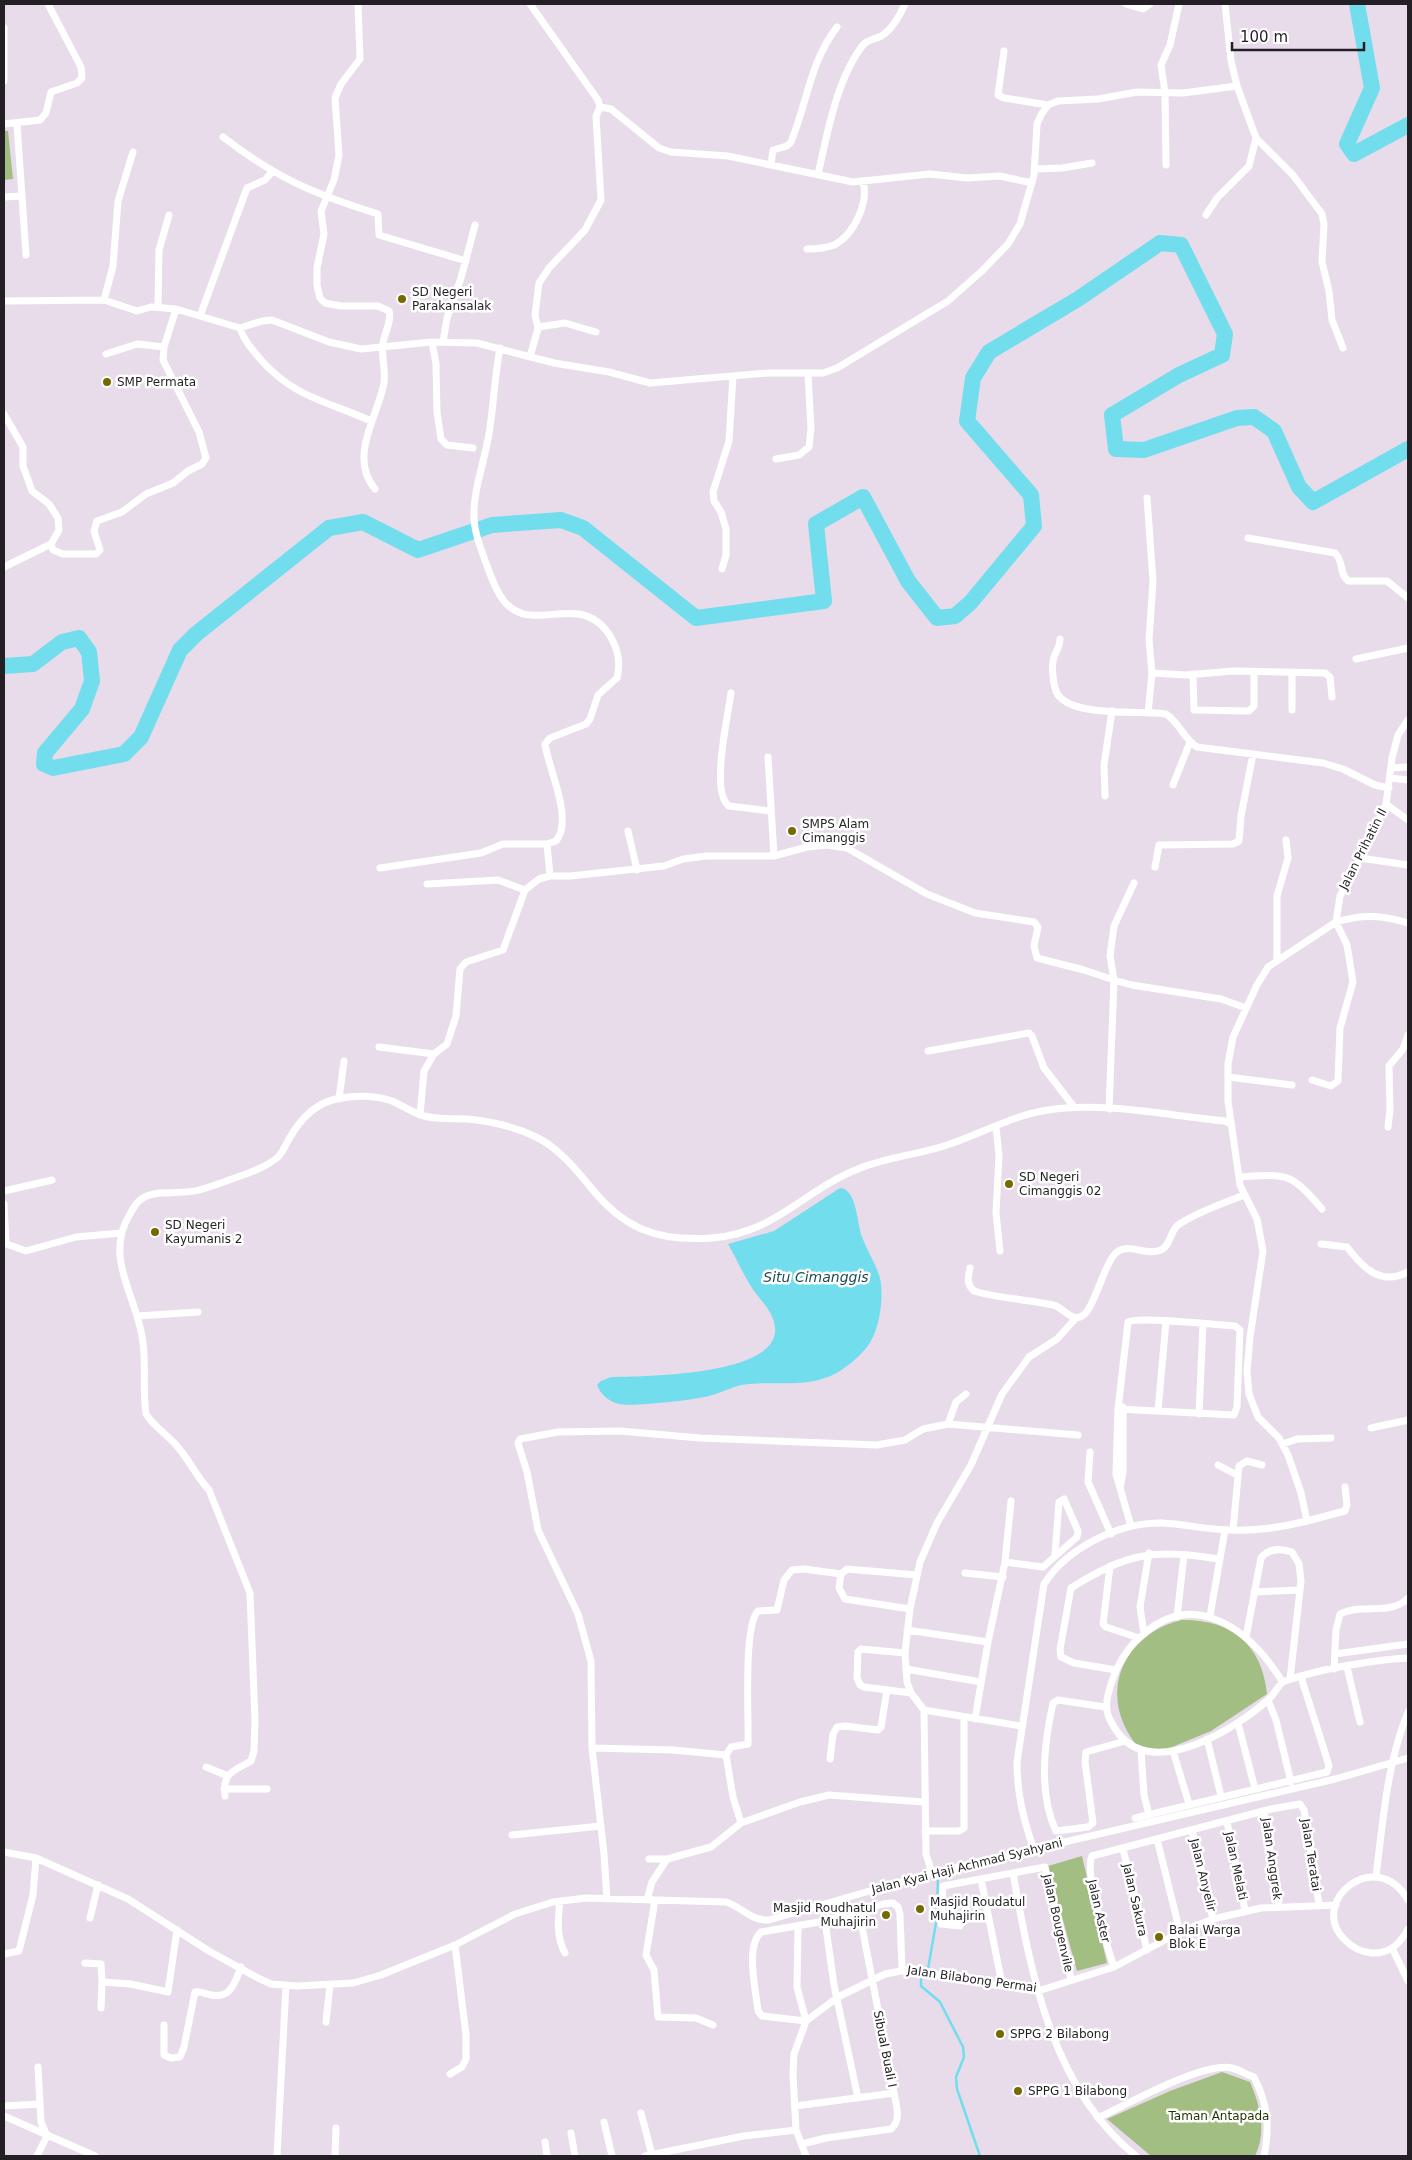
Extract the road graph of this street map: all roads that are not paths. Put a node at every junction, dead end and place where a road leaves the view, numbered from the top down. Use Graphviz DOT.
graph roads {
  1 [pos="48,4"];
  2 [pos="358,4"];
  3 [pos="530,4"];
  4 [pos="905,4"];
  5 [pos="1126,4"];
  6 [pos="1150,4"];
  7 [pos="1179,4"];
  8 [pos="1225,4"];
  9 [pos="837,27"];
  10 [pos="4,28"];
  11 [pos="1004,51"];
  12 [pos="4,81"];
  13 [pos="1237,86"];
  14 [pos="1165,93"];
  15 [pos="1048,105"];
  16 [pos="600,107"];
  17 [pos="4,124"];
  18 [pos="17,124"];
  19 [pos="223,137"];
  20 [pos="1256,138"];
  21 [pos="133,152"];
  22 [pos="1092,163"];
  23 [pos="771,165"];
  24 [pos="1166,165"];
  25 [pos="1036,169"];
  26 [pos="272,172"];
  27 [pos="818,175"];
  28 [pos="863,182"];
  29 [pos="1032,183"];
  30 [pos="22,196"];
  31 [pos="4,197"];
  32 [pos="326,198"];
  33 [pos="169,215"];
  34 [pos="1206,215"];
  35 [pos="475,225"];
  36 [pos="807,250"];
  37 [pos="26,255"];
  38 [pos="466,261"];
  39 [pos="104,300"];
  40 [pos="4,301"];
  41 [pos="158,307"];
  42 [pos="176,309"];
  43 [pos="200,316"];
  44 [pos="538,327"];
  45 [pos="240,328"];
  46 [pos="596,332"];
  47 [pos="432,342"];
  48 [pos="443,342"];
  49 [pos="382,346"];
  50 [pos="164,347"];
  51 [pos="500,348"];
  52 [pos="1343,348"];
  53 [pos="106,354"];
  54 [pos="530,357"];
  55 [pos="808,374"];
  56 [pos="733,376"];
  57 [pos="4,414"];
  58 [pos="371,421"];
  59 [pos="473,448"];
  60 [pos="776,459"];
  61 [pos="375,489"];
  62 [pos="1147,498"];
  63 [pos="1248,538"];
  64 [pos="51,544"];
  65 [pos="4,567"];
  66 [pos="722,569"];
  67 [pos="1408,598"];
  68 [pos="1060,639"];
  69 [pos="1408,648"];
  70 [pos="1356,659"];
  71 [pos="1254,672"];
  72 [pos="1152,673"];
  73 [pos="1292,673"];
  74 [pos="1193,674"];
  75 [pos="731,693"];
  76 [pos="1332,697"];
  77 [pos="1292,710"];
  78 [pos="1112,711"];
  79 [pos="1148,713"];
  80 [pos="1408,720"];
  81 [pos="1190,742"];
  82 [pos="1253,754"];
  83 [pos="768,757"];
  84 [pos="1408,767"];
  85 [pos="1391,768"];
  86 [pos="1390,778"];
  87 [pos="1408,780"];
  88 [pos="1173,785"];
  89 [pos="1389,788"];
  90 [pos="1104,796"];
  91 [pos="1386,804"];
  92 [pos="771,811"];
  93 [pos="1408,820"];
  94 [pos="628,831"];
  95 [pos="1286,840"];
  96 [pos="547,844"];
  97 [pos="774,856"];
  98 [pos="1360,858"];
  99 [pos="1408,865"];
  100 [pos="1155,867"];
  101 [pos="380,868"];
  102 [pos="638,870"];
  103 [pos="550,876"];
  104 [pos="1134,883"];
  105 [pos="427,884"];
  106 [pos="525,890"];
  107 [pos="1336,922"];
  108 [pos="1408,923"];
  109 [pos="1278,959"];
  110 [pos="1114,980"];
  111 [pos="1246,1008"];
  112 [pos="1408,1035"];
  113 [pos="379,1047"];
  114 [pos="928,1051"];
  115 [pos="434,1054"];
  116 [pos="344,1061"];
  117 [pos="1228,1077"];
  118 [pos="1312,1080"];
  119 [pos="1292,1084"];
  120 [pos="339,1099"];
  121 [pos="1074,1107"];
  122 [pos="1110,1109"];
  123 [pos="420,1115"];
  124 [pos="1231,1124"];
  125 [pos="1388,1126"];
  126 [pos="996,1127"];
  127 [pos="1239,1177"];
  128 [pos="52,1180"];
  129 [pos="4,1191"];
  130 [pos="1244,1195"];
  131 [pos="4,1204"];
  132 [pos="1322,1209"];
  133 [pos="121,1233"];
  134 [pos="5,1243"];
  135 [pos="1321,1244"];
  136 [pos="1000,1250"];
  137 [pos="970,1268"];
  138 [pos="1408,1272"];
  139 [pos="198,1312"];
  140 [pos="138,1316"];
  141 [pos="1076,1318"];
  142 [pos="1166,1321"];
  143 [pos="1203,1324"];
  144 [pos="966,1394"];
  145 [pos="1121,1410"];
  146 [pos="1158,1411"];
  147 [pos="1198,1414"];
  148 [pos="1408,1420"];
  149 [pos="948,1424"];
  150 [pos="986,1428"];
  151 [pos="1371,1428"];
  152 [pos="1078,1435"];
  153 [pos="1331,1438"];
  154 [pos="1283,1444"];
  155 [pos="1090,1452"];
  156 [pos="1218,1465"];
  157 [pos="1262,1465"];
  158 [pos="1237,1476"];
  159 [pos="1345,1487"];
  160 [pos="1011,1501"];
  161 [pos="1306,1521"];
  162 [pos="1131,1526"];
  163 [pos="1229,1530"];
  164 [pos="1111,1534"];
  165 [pos="1065,1547"];
  166 [pos="1149,1553"];
  167 [pos="1055,1554"];
  168 [pos="1184,1555"];
  169 [pos="1069,1556"];
  170 [pos="1220,1560"];
  171 [pos="1005,1562"];
  172 [pos="1110,1566"];
  173 [pos="843,1572"];
  174 [pos="965,1573"];
  175 [pos="917,1575"];
  176 [pos="1003,1577"];
  177 [pos="1300,1590"];
  178 [pos="1254,1592"];
  179 [pos="1408,1598"];
  180 [pos="910,1609"];
  181 [pos="1177,1616"];
  182 [pos="1210,1616"];
  183 [pos="907,1630"];
  184 [pos="1142,1636"];
  185 [pos="1246,1637"];
  186 [pos="988,1642"];
  187 [pos="1408,1644"];
  188 [pos="905,1653"];
  189 [pos="1334,1654"];
  190 [pos="1408,1658"];
  191 [pos="1347,1667"];
  192 [pos="906,1669"];
  193 [pos="1334,1669"];
  194 [pos="1116,1670"];
  195 [pos="1301,1677"];
  196 [pos="1286,1680"];
  197 [pos="981,1682"];
  198 [pos="887,1690"];
  199 [pos="911,1693"];
  200 [pos="1268,1700"];
  201 [pos="1105,1707"];
  202 [pos="924,1710"];
  203 [pos="1408,1712"];
  204 [pos="964,1718"];
  205 [pos="975,1719"];
  206 [pos="1360,1722"];
  207 [pos="1238,1723"];
  208 [pos="1021,1726"];
  209 [pos="1207,1739"];
  210 [pos="1125,1741"];
  211 [pos="592,1748"];
  212 [pos="1141,1751"];
  213 [pos="1173,1751"];
  214 [pos="726,1755"];
  215 [pos="1408,1758"];
  216 [pos="830,1760"];
  217 [pos="1394,1762"];
  218 [pos="206,1766"];
  219 [pos="228,1776"];
  220 [pos="1291,1782"];
  221 [pos="267,1789"];
  222 [pos="1255,1789"];
  223 [pos="1221,1796"];
  224 [pos="923,1802"];
  225 [pos="1189,1804"];
  226 [pos="1264,1811"];
  227 [pos="1149,1815"];
  228 [pos="1135,1818"];
  229 [pos="1227,1822"];
  230 [pos="741,1823"];
  231 [pos="601,1826"];
  232 [pos="925,1831"];
  233 [pos="1192,1831"];
  234 [pos="512,1835"];
  235 [pos="1157,1839"];
  236 [pos="1033,1848"];
  237 [pos="1123,1849"];
  238 [pos="4,1852"];
  239 [pos="36,1858"];
  240 [pos="649,1859"];
  241 [pos="667,1859"];
  242 [pos="932,1873"];
  243 [pos="1013,1873"];
  244 [pos="1376,1876"];
  245 [pos="981,1879"];
  246 [pos="98,1886"];
  247 [pos="607,1899"];
  248 [pos="651,1900"];
  249 [pos="1408,1900"];
  250 [pos="560,1901"];
  251 [pos="1319,1904"];
  252 [pos="1336,1905"];
  253 [pos="1279,1907"];
  254 [pos="1245,1910"];
  255 [pos="859,1911"];
  256 [pos="90,1918"];
  257 [pos="1213,1919"];
  258 [pos="824,1921"];
  259 [pos="798,1926"];
  260 [pos="960,1926"];
  261 [pos="1408,1929"];
  262 [pos="177,1930"];
  263 [pos="1180,1932"];
  264 [pos="455,1945"];
  265 [pos="1392,1948"];
  266 [pos="1147,1950"];
  267 [pos="564,1953"];
  268 [pos="4,1954"];
  269 [pos="85,1963"];
  270 [pos="240,1967"];
  271 [pos="1114,1967"];
  272 [pos="902,1969"];
  273 [pos="1071,1979"];
  274 [pos="871,1981"];
  275 [pos="1408,1981"];
  276 [pos="102,1982"];
  277 [pos="1002,1984"];
  278 [pos="286,1985"];
  279 [pos="330,1985"];
  280 [pos="1038,1991"];
  281 [pos="838,1997"];
  282 [pos="101,2008"];
  283 [pos="806,2021"];
  284 [pos="326,2022"];
  285 [pos="164,2025"];
  286 [pos="713,2025"];
  287 [pos="38,2067"];
  288 [pos="450,2074"];
  289 [pos="894,2093"];
  290 [pos="858,2098"];
  291 [pos="40,2104"];
  292 [pos="4,2106"];
  293 [pos="796,2106"];
  294 [pos="641,2113"];
  295 [pos="4,2116"];
  296 [pos="1098,2118"];
  297 [pos="604,2122"];
  298 [pos="336,2128"];
  299 [pos="796,2130"];
  300 [pos="571,2133"];
  301 [pos="46,2136"];
  302 [pos="545,2142"];
  303 [pos="802,2144"];
  304 [pos="37,2156"];
  305 [pos="95,2156"];
  306 [pos="277,2156"];
  307 [pos="336,2156"];
  308 [pos="547,2156"];
  309 [pos="575,2156"];
  310 [pos="612,2156"];
  311 [pos="649,2156"];
  312 [pos="806,2156"];
  313 [pos="1136,2156"];
  314 [pos="1264,2156"];
  1 -- 18 [label="street"];
  2 -- 32 [label="street"];
  3 -- 16 [label="street"];
  4 -- 27 [label="street"];
  5 -- 6 [label="street"];
  7 -- 14 [label="street"];
  8 -- 13 [label="street"];
  9 -- 23 [label="street"];
  10 -- 12 [label="street"];
  11 -- 15 [label="street"];
  13 -- 14 [label="street"];
  13 -- 20 [label="street"];
  14 -- 15 [label="street"];
  14 -- 24 [label="street"];
  15 -- 25 [label="street"];
  16 -- 23 [label="street"];
  16 -- 44 [label="street"];
  17 -- 18 [label="street"];
  18 -- 30 [label="street"];
  19 -- 26 [label="street"];
  20 -- 34 [label="street"];
  20 -- 52 [label="street"];
  21 -- 39 [label="street"];
  22 -- 25 [label="street"];
  23 -- 27 [label="street"];
  25 -- 29 [label="street"];
  26 -- 32 [label="street"];
  26 -- 43 [label="street"];
  27 -- 28 [label="street"];
  28 -- 29 [label="street"];
  28 -- 36 [label="street"];
  29 -- 55 [label="street"];
  30 -- 31 [label="street"];
  30 -- 37 [label="street"];
  32 -- 38 [label="street"];
  32 -- 49 [label="street"];
  33 -- 41 [label="street"];
  35 -- 38 [label="street"];
  38 -- 48 [label="street"];
  39 -- 40 [label="street"];
  39 -- 41 [label="street"];
  41 -- 42 [label="street"];
  42 -- 43 [label="street"];
  42 -- 50 [label="street"];
  43 -- 45 [label="street"];
  44 -- 46 [label="street"];
  44 -- 54 [label="street"];
  45 -- 49 [label="street"];
  45 -- 58 [label="street"];
  47 -- 48 [label="street"];
  47 -- 49 [label="street"];
  47 -- 59 [label="street"];
  48 -- 51 [label="street"];
  49 -- 58 [label="street"];
  50 -- 53 [label="street"];
  50 -- 64 [label="street"];
  51 -- 54 [label="street"];
  51 -- 96 [label="street"];
  54 -- 56 [label="street"];
  55 -- 56 [label="street"];
  55 -- 60 [label="street"];
  56 -- 66 [label="street"];
  57 -- 64 [label="street"];
  58 -- 61 [label="street"];
  62 -- 72 [label="street"];
  63 -- 67 [label="street"];
  64 -- 65 [label="street"];
  68 -- 78 [label="street"];
  69 -- 70 [label="street"];
  71 -- 73 [label="street"];
  71 -- 74 [label="street"];
  71 -- 74 [label="street"];
  72 -- 74 [label="street"];
  72 -- 79 [label="street"];
  73 -- 76 [label="street"];
  73 -- 77 [label="street"];
  75 -- 92 [label="street"];
  78 -- 79 [label="street"];
  78 -- 90 [label="street"];
  79 -- 81 [label="street"];
  80 -- 85 [label="street, Jalan Prihatin II"];
  81 -- 82 [label="street"];
  81 -- 88 [label="street"];
  82 -- 89 [label="street"];
  82 -- 100 [label="street"];
  83 -- 92 [label="street"];
  84 -- 85 [label="street"];
  85 -- 86 [label="street, Jalan Prihatin II"];
  86 -- 87 [label="street"];
  86 -- 89 [label="street, Jalan Prihatin II"];
  89 -- 91 [label="street, Jalan Prihatin II"];
  91 -- 93 [label="street"];
  91 -- 98 [label="street, Jalan Prihatin II"];
  92 -- 97 [label="street"];
  94 -- 102 [label="street"];
  95 -- 109 [label="street"];
  96 -- 101 [label="street"];
  96 -- 103 [label="street"];
  97 -- 102 [label="street"];
  97 -- 110 [label="street"];
  98 -- 99 [label="street"];
  98 -- 107 [label="street, Jalan Prihatin II"];
  102 -- 103 [label="street"];
  103 -- 106 [label="street"];
  104 -- 110 [label="street"];
  105 -- 106 [label="street"];
  106 -- 115 [label="street"];
  107 -- 108 [label="street"];
  107 -- 109 [label="street"];
  107 -- 118 [label="street"];
  109 -- 111 [label="street"];
  110 -- 111 [label="street"];
  110 -- 122 [label="street"];
  111 -- 117 [label="street"];
  112 -- 125 [label="street"];
  113 -- 115 [label="street"];
  114 -- 121 [label="street"];
  115 -- 123 [label="street"];
  116 -- 120 [label="street"];
  117 -- 119 [label="street"];
  117 -- 124 [label="street"];
  120 -- 123 [label="street"];
  120 -- 133 [label="street"];
  121 -- 122 [label="street"];
  121 -- 126 [label="street"];
  122 -- 124 [label="street"];
  123 -- 126 [label="street"];
  124 -- 127 [label="street"];
  126 -- 136 [label="street"];
  127 -- 130 [label="street"];
  127 -- 132 [label="street"];
  128 -- 129 [label="street"];
  130 -- 141 [label="street"];
  130 -- 154 [label="street"];
  131 -- 134 [label="street"];
  133 -- 134 [label="street"];
  133 -- 140 [label="street"];
  135 -- 138 [label="street"];
  137 -- 141 [label="street"];
  139 -- 140 [label="street"];
  140 -- 219 [label="street"];
  141 -- 150 [label="street"];
  142 -- 143 [label="street"];
  142 -- 145 [label="street"];
  142 -- 146 [label="street"];
  143 -- 147 [label="street"];
  143 -- 147 [label="street"];
  144 -- 149 [label="street"];
  145 -- 146 [label="street"];
  145 -- 162 [label="street"];
  146 -- 147 [label="street"];
  148 -- 151 [label="street"];
  149 -- 150 [label="street"];
  149 -- 211 [label="street"];
  150 -- 152 [label="street"];
  150 -- 175 [label="street"];
  153 -- 154 [label="street"];
  154 -- 161 [label="street"];
  155 -- 164 [label="street"];
  156 -- 158 [label="street"];
  157 -- 158 [label="street"];
  158 -- 163 [label="street"];
  159 -- 161 [label="street"];
  160 -- 171 [label="street"];
  161 -- 163 [label="street"];
  162 -- 163 [label="street"];
  162 -- 164 [label="street"];
  163 -- 170 [label="street"];
  164 -- 169 [label="street"];
  165 -- 167 [label="street"];
  165 -- 167 [label="street"];
  165 -- 169 [label="street"];
  166 -- 168 [label="street"];
  166 -- 172 [label="street"];
  166 -- 184 [label="street"];
  167 -- 171 [label="street"];
  168 -- 170 [label="street"];
  168 -- 181 [label="street"];
  169 -- 208 [label="street"];
  170 -- 182 [label="street"];
  171 -- 176 [label="street"];
  172 -- 184 [label="street"];
  172 -- 194 [label="street"];
  173 -- 175 [label="street"];
  173 -- 180 [label="street"];
  173 -- 214 [label="street"];
  174 -- 176 [label="street"];
  175 -- 180 [label="street"];
  176 -- 186 [label="street"];
  177 -- 178 [label="street"];
  177 -- 178 [label="street"];
  177 -- 196 [label="street"];
  178 -- 185 [label="street"];
  179 -- 189 [label="street"];
  180 -- 183 [label="street"];
  181 -- 182 [label="street"];
  181 -- 184 [label="street"];
  182 -- 185 [label="street"];
  183 -- 186 [label="street"];
  183 -- 188 [label="street"];
  184 -- 194 [label="street"];
  185 -- 196 [label="street"];
  186 -- 197 [label="street"];
  187 -- 189 [label="street"];
  188 -- 192 [label="street"];
  188 -- 198 [label="street"];
  189 -- 193 [label="street"];
  190 -- 191 [label="street"];
  191 -- 193 [label="street"];
  191 -- 206 [label="street"];
  192 -- 197 [label="street"];
  192 -- 199 [label="street"];
  193 -- 195 [label="street"];
  194 -- 201 [label="street"];
  195 -- 196 [label="street"];
  195 -- 220 [label="street"];
  196 -- 200 [label="street"];
  197 -- 205 [label="street"];
  198 -- 199 [label="street"];
  198 -- 216 [label="street"];
  199 -- 202 [label="street"];
  200 -- 207 [label="street"];
  200 -- 220 [label="street"];
  201 -- 210 [label="street"];
  201 -- 210 [label="street"];
  202 -- 204 [label="street"];
  202 -- 224 [label="street"];
  203 -- 217 [label="street"];
  204 -- 205 [label="street"];
  204 -- 232 [label="street"];
  205 -- 208 [label="street"];
  207 -- 209 [label="street"];
  207 -- 222 [label="street"];
  208 -- 236 [label="street"];
  209 -- 213 [label="street"];
  209 -- 223 [label="street"];
  210 -- 212 [label="street"];
  211 -- 214 [label="street"];
  211 -- 231 [label="street"];
  212 -- 213 [label="street"];
  212 -- 227 [label="street"];
  213 -- 225 [label="street"];
  214 -- 230 [label="street"];
  215 -- 217 [label="street, Jalan Kyai Haji Achmad Syahyani"];
  217 -- 236 [label="street, Jalan Kyai Haji Achmad Syahyani"];
  217 -- 244 [label="street"];
  218 -- 219 [label="street"];
  219 -- 221 [label="street"];
  220 -- 222 [label="street"];
  222 -- 223 [label="street"];
  223 -- 225 [label="street"];
  224 -- 230 [label="street"];
  224 -- 232 [label="street"];
  225 -- 227 [label="street"];
  226 -- 229 [label="street"];
  226 -- 251 [label="street, Jalan Teratai"];
  226 -- 253 [label="street, Jalan Anggrek"];
  227 -- 228 [label="street"];
  229 -- 233 [label="street"];
  229 -- 254 [label="street, Jalan Melati"];
  230 -- 241 [label="street"];
  231 -- 234 [label="street"];
  231 -- 247 [label="street"];
  232 -- 242 [label="street"];
  233 -- 235 [label="street"];
  233 -- 257 [label="street, Jalan Anyelir"];
  235 -- 237 [label="street"];
  235 -- 263 [label="street"];
  236 -- 242 [label="street, Jalan Kyai Haji Achmad Syahyani"];
  237 -- 266 [label="street, Jalan Sakura"];
  237 -- 271 [label="street, Jalan Aster"];
  238 -- 239 [label="street, Jalan Kyai Haji Achmad Syahyani"];
  239 -- 246 [label="street, Jalan Kyai Haji Achmad Syahyani"];
  239 -- 268 [label="street"];
  240 -- 241 [label="street"];
  241 -- 248 [label="street"];
  242 -- 248 [label="street, Jalan Kyai Haji Achmad Syahyani"];
  243 -- 245 [label="street"];
  243 -- 273 [label="street, Jalan Bougenvile"];
  243 -- 280 [label="street"];
  244 -- 249 [label="street"];
  244 -- 252 [label="street"];
  245 -- 260 [label="street"];
  245 -- 277 [label="street"];
  246 -- 256 [label="street"];
  246 -- 262 [label="street, Jalan Kyai Haji Achmad Syahyani"];
  247 -- 248 [label="street, Jalan Kyai Haji Achmad Syahyani"];
  247 -- 250 [label="street, Jalan Kyai Haji Achmad Syahyani"];
  248 -- 286 [label="street"];
  250 -- 264 [label="street, Jalan Kyai Haji Achmad Syahyani"];
  250 -- 267 [label="street"];
  251 -- 252 [label="street, Jalan Bilabong Permai"];
  251 -- 253 [label="street, Jalan Bilabong Permai"];
  252 -- 265 [label="street"];
  253 -- 254 [label="street, Jalan Bilabong Permai"];
  254 -- 257 [label="street, Jalan Bilabong Permai"];
  255 -- 258 [label="street"];
  255 -- 272 [label="street"];
  255 -- 274 [label="street, Sibual Buali I"];
  257 -- 263 [label="street, Jalan Bilabong Permai"];
  258 -- 259 [label="street"];
  258 -- 281 [label="street"];
  259 -- 283 [label="street"];
  259 -- 283 [label="street"];
  261 -- 265 [label="street"];
  262 -- 270 [label="street, Jalan Kyai Haji Achmad Syahyani"];
  262 -- 276 [label="street"];
  263 -- 266 [label="street, Jalan Bilabong Permai"];
  264 -- 279 [label="street, Jalan Kyai Haji Achmad Syahyani"];
  264 -- 288 [label="street"];
  265 -- 275 [label="street"];
  266 -- 271 [label="street, Jalan Bilabong Permai"];
  269 -- 276 [label="street"];
  270 -- 278 [label="street, Jalan Kyai Haji Achmad Syahyani"];
  270 -- 285 [label="street"];
  271 -- 273 [label="street, Jalan Bilabong Permai"];
  272 -- 274 [label="street, Jalan Bilabong Permai"];
  272 -- 277 [label="street, Jalan Bilabong Permai"];
  273 -- 280 [label="street, Jalan Bilabong Permai"];
  274 -- 281 [label="street, Jalan Bilabong Permai"];
  274 -- 289 [label="street, Sibual Buali I"];
  276 -- 282 [label="street"];
  277 -- 280 [label="street, Jalan Bilabong Permai"];
  278 -- 279 [label="street, Jalan Kyai Haji Achmad Syahyani"];
  278 -- 306 [label="street"];
  279 -- 284 [label="street"];
  280 -- 296 [label="street"];
  281 -- 283 [label="street, Jalan Bilabong Permai"];
  281 -- 290 [label="street"];
  283 -- 293 [label="street"];
  287 -- 291 [label="street"];
  289 -- 290 [label="street"];
  289 -- 303 [label="street, Sibual Buali I"];
  290 -- 293 [label="street"];
  291 -- 292 [label="street"];
  291 -- 301 [label="street"];
  293 -- 299 [label="street"];
  294 -- 311 [label="street"];
  295 -- 301 [label="street"];
  296 -- 313 [label="street"];
  296 -- 314 [label="street"];
  297 -- 310 [label="street"];
  298 -- 307 [label="street"];
  299 -- 303 [label="street"];
  299 -- 311 [label="street"];
  300 -- 309 [label="street"];
  301 -- 304 [label="street"];
  301 -- 305 [label="street"];
  302 -- 308 [label="street"];
  303 -- 312 [label="street"];
}
